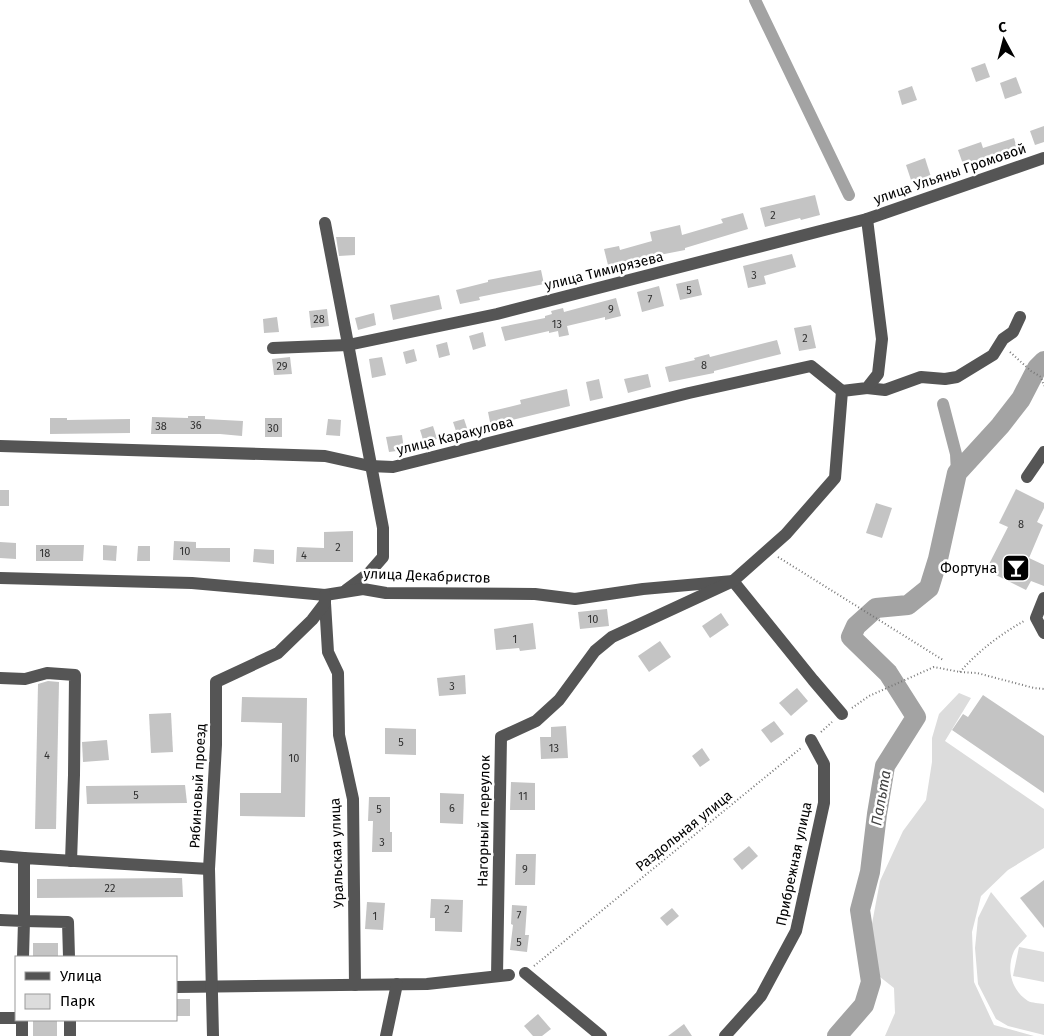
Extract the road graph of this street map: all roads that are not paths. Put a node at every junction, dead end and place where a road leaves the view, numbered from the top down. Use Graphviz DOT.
graph roads {
  1 [pos="1044,158"];
  2 [pos="866,219"];
  3 [pos="325,223"];
  4 [pos="1020,317"];
  5 [pos="348,345"];
  6 [pos="273,348"];
  7 [pos="867,388"];
  8 [pos="842,391"];
  9 [pos="0,446"];
  10 [pos="1044,452"];
  11 [pos="370,466"];
  12 [pos="1027,477"];
  13 [pos="0,578"];
  14 [pos="734,581"];
  15 [pos="345,591"];
  16 [pos="1044,598"];
  17 [pos="325,599"];
  18 [pos="1044,633"];
  19 [pos="0,678"];
  20 [pos="842,714"];
  21 [pos="811,740"];
  22 [pos="0,856"];
  23 [pos="24,858"];
  24 [pos="71,861"];
  25 [pos="209,869"];
  26 [pos="0,920"];
  27 [pos="24,921"];
  28 [pos="23,956"];
  29 [pos="68,956"];
  30 [pos="525,973"];
  31 [pos="397,984"];
  32 [pos="355,985"];
  33 [pos="178,987"];
  34 [pos="211,987"];
  35 [pos="0,1018"];
  36 [pos="15,1018"];
  37 [pos="22,1021"];
  38 [pos="70,1021"];
  39 [pos="22,1036"];
  40 [pos="70,1036"];
  41 [pos="214,1036"];
  42 [pos="386,1036"];
  43 [pos="601,1036"];
  44 [pos="724,1036"];
  1 -- 2 [label="street, улица Ульяны Громовой"];
  2 -- 5 [label="street, улица Тимирязева"];
  2 -- 7 [label="street"];
  3 -- 5 [label="street"];
  4 -- 7 [label="street"];
  5 -- 6 [label="street, улица Тимирязева"];
  5 -- 11 [label="street"];
  7 -- 8 [label="street"];
  8 -- 11 [label="street, улица Каракулова"];
  8 -- 14 [label="street"];
  9 -- 11 [label="street, улица Каракулова"];
  10 -- 12 [label="street"];
  11 -- 15 [label="street"];
  13 -- 17 [label="street, улица Декабристов"];
  14 -- 15 [label="street, улица Декабристов"];
  14 -- 20 [label="street"];
  14 -- 31 [label="street, Нагорный переулок"];
  15 -- 17 [label="street, улица Декабристов"];
  16 -- 18 [label="street"];
  17 -- 25 [label="street, Рябиновый проезд"];
  17 -- 32 [label="street, Уральская улица"];
  19 -- 24 [label="street"];
  21 -- 44 [label="street, Прибрежная улица"];
  22 -- 23 [label="street"];
  23 -- 24 [label="street"];
  23 -- 27 [label="street"];
  24 -- 25 [label="street"];
  25 -- 34 [label="street, Рябиновый проезд"];
  26 -- 27 [label="street"];
  27 -- 28 [label="street"];
  27 -- 29 [label="street"];
  30 -- 43 [label="street"];
  31 -- 32 [label="street"];
  31 -- 42 [label="street"];
  32 -- 34 [label="street"];
  33 -- 34 [label="street"];
  34 -- 41 [label="street, Рябиновый проезд"];
  35 -- 36 [label="street"];
  37 -- 39 [label="street"];
  38 -- 40 [label="street"];
}
